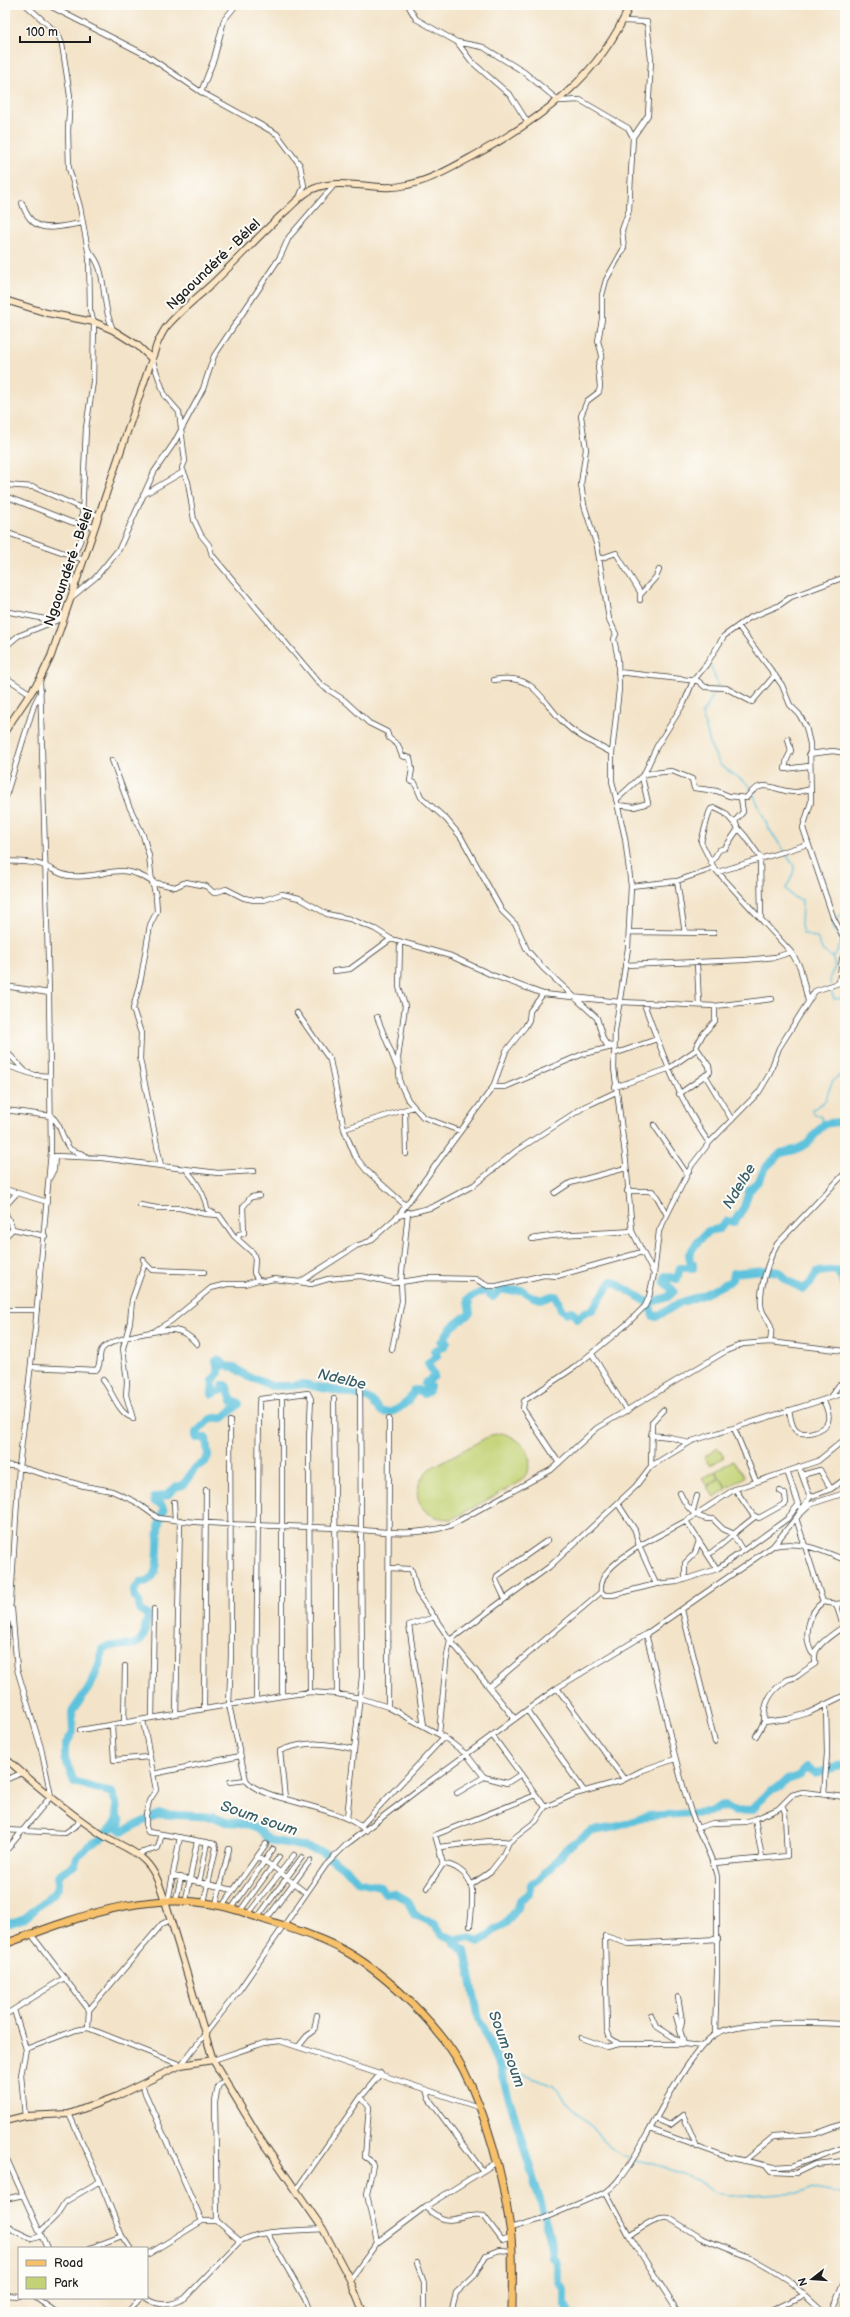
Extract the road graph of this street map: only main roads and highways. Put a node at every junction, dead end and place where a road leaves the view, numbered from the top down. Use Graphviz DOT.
graph roads {
  1 [pos="628,5"];
  2 [pos="5,300"];
  3 [pos="152,359"];
  4 [pos="5,731"];
  5 [pos="5,1758"];
  6 [pos="170,1901"];
  7 [pos="5,1944"];
  8 [pos="213,2060"];
  9 [pos="5,2121"];
  10 [pos="363,2312"];
  11 [pos="512,2312"];
  1 -- 3 [label="main road, Ngaoundéré - Bélel"];
  2 -- 3 [label="main road"];
  3 -- 4 [label="main road, Ngaoundéré - Bélel"];
  5 -- 6 [label="main road"];
  6 -- 7 [label="main road"];
  6 -- 8 [label="main road"];
  6 -- 11 [label="main road"];
  8 -- 9 [label="main road"];
  8 -- 10 [label="main road"];
}
